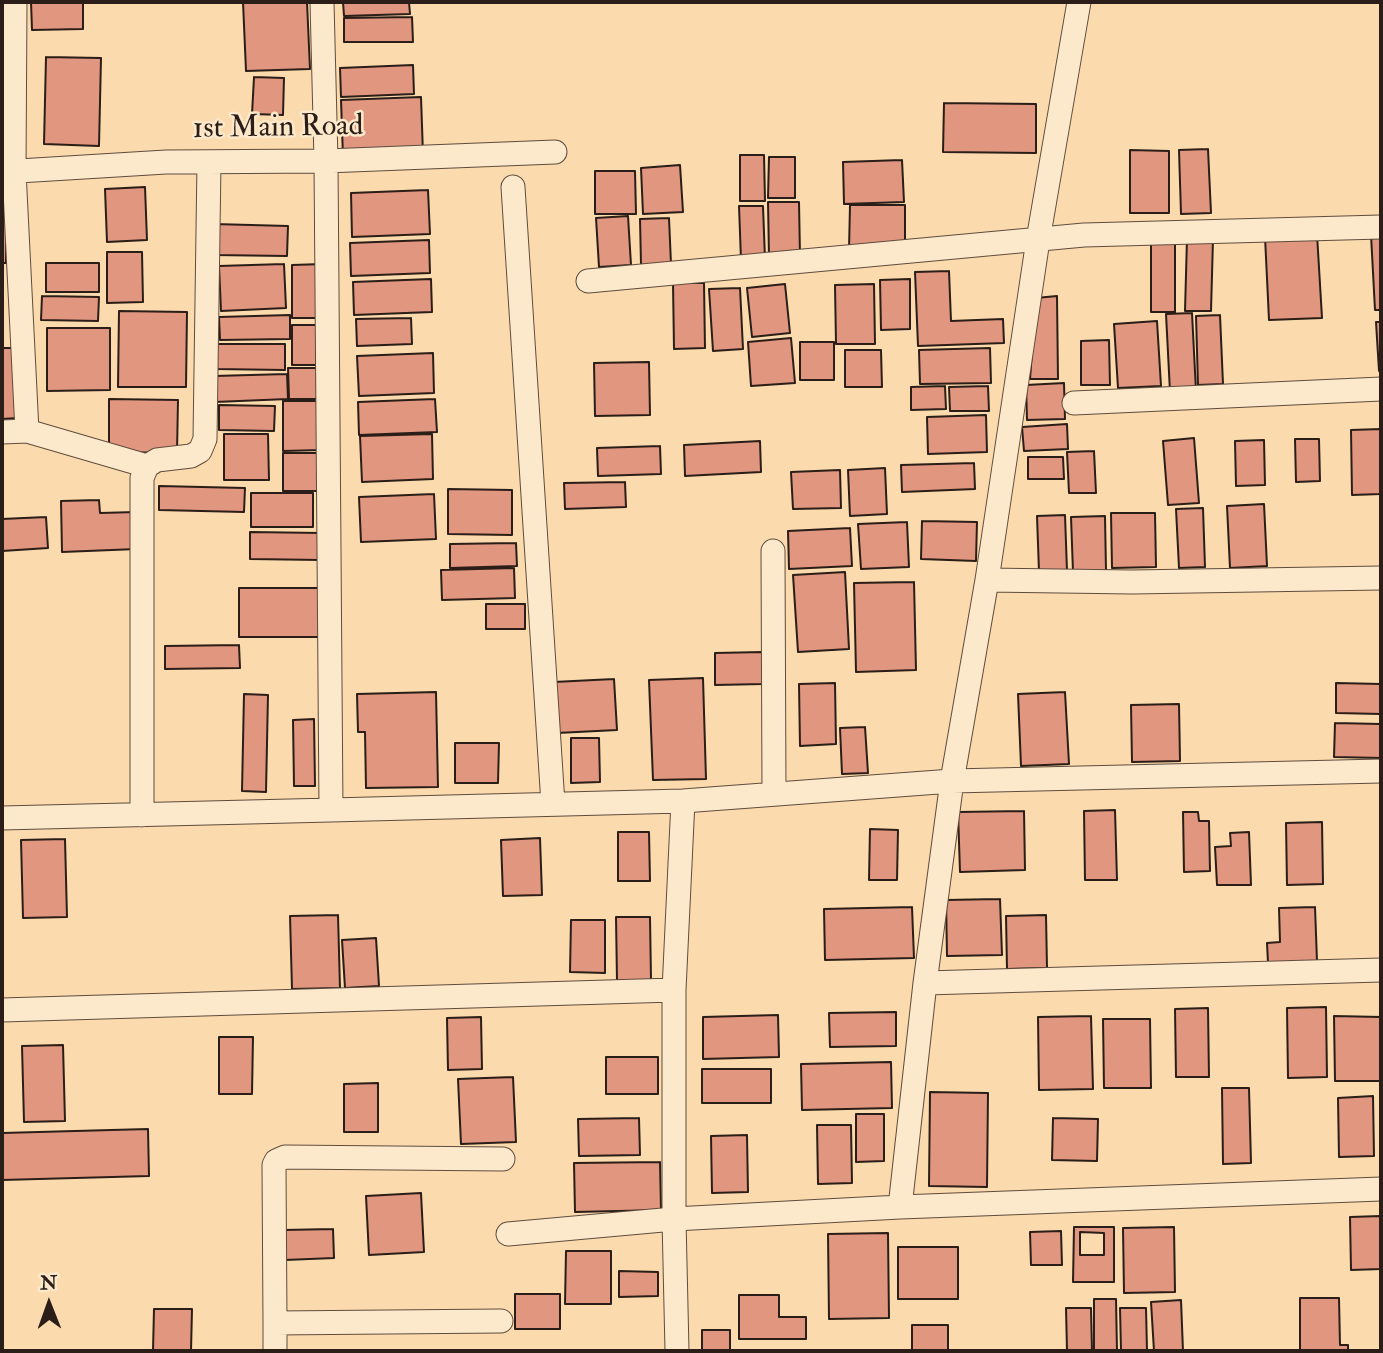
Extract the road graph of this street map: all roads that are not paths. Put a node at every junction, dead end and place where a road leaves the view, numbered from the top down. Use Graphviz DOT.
graph roads {
  1 [pos="15,2"];
  2 [pos="322,2"];
  3 [pos="1079,2"];
  4 [pos="555,152"];
  5 [pos="326,160"];
  6 [pos="209,162"];
  7 [pos="8,172"];
  8 [pos="513,187"];
  9 [pos="1381,227"];
  10 [pos="1038,240"];
  11 [pos="588,281"];
  12 [pos="1381,389"];
  13 [pos="1074,403"];
  14 [pos="27,431"];
  15 [pos="2,432"];
  16 [pos="147,466"];
  17 [pos="773,551"];
  18 [pos="1381,578"];
  19 [pos="987,580"];
  20 [pos="1381,771"];
  21 [pos="952,781"];
  22 [pos="774,794"];
  23 [pos="683,801"];
  24 [pos="553,804"];
  25 [pos="331,810"];
  26 [pos="142,816"];
  27 [pos="2,818"];
  28 [pos="1381,970"];
  29 [pos="925,983"];
  30 [pos="674,990"];
  31 [pos="2,1010"];
  32 [pos="503,1159"];
  33 [pos="1381,1189"];
  34 [pos="900,1207"];
  35 [pos="674,1219"];
  36 [pos="508,1234"];
  37 [pos="501,1321"];
  38 [pos="275,1323"];
  39 [pos="275,1351"];
  40 [pos="677,1351"];
  1 -- 7 [label="street"];
  2 -- 5 [label="street"];
  3 -- 10 [label="street"];
  4 -- 5 [label="street, 1st Main Road"];
  5 -- 6 [label="street, 1st Main Road"];
  5 -- 25 [label="street"];
  6 -- 7 [label="street, 1st Main Road"];
  6 -- 16 [label="street"];
  7 -- 14 [label="street"];
  8 -- 24 [label="street"];
  9 -- 10 [label="street"];
  10 -- 11 [label="street"];
  10 -- 19 [label="street"];
  12 -- 13 [label="street"];
  14 -- 15 [label="street"];
  14 -- 16 [label="street"];
  16 -- 26 [label="street"];
  17 -- 22 [label="street"];
  18 -- 19 [label="street"];
  19 -- 21 [label="street"];
  20 -- 21 [label="street"];
  21 -- 22 [label="street"];
  21 -- 29 [label="street"];
  22 -- 23 [label="street"];
  23 -- 24 [label="street"];
  23 -- 30 [label="street"];
  24 -- 25 [label="street"];
  25 -- 26 [label="street"];
  26 -- 27 [label="street"];
  28 -- 29 [label="street"];
  29 -- 34 [label="street"];
  30 -- 31 [label="street"];
  30 -- 35 [label="street"];
  32 -- 38 [label="street"];
  33 -- 34 [label="street"];
  34 -- 35 [label="street"];
  35 -- 36 [label="street"];
  35 -- 40 [label="street"];
  37 -- 38 [label="street"];
  38 -- 39 [label="street"];
}
